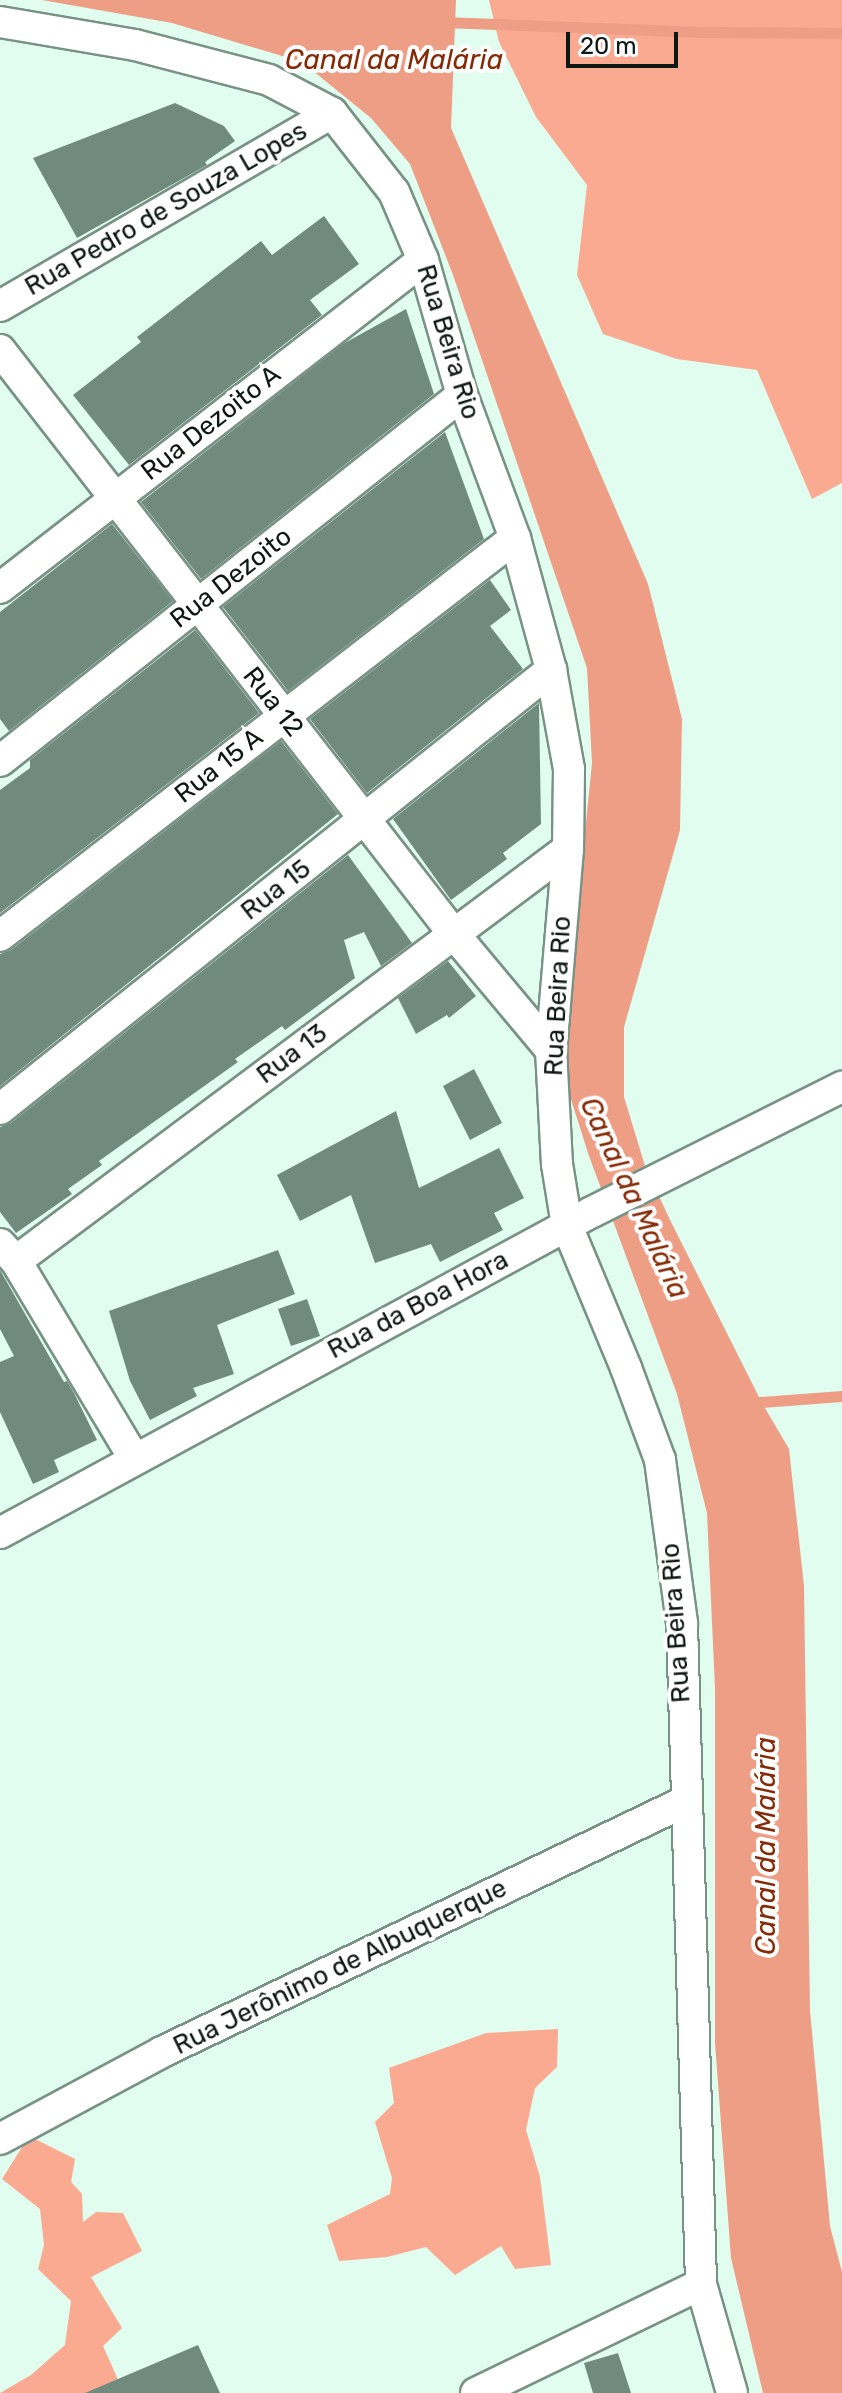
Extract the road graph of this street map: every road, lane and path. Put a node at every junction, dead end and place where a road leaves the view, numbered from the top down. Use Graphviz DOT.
graph roads {
  1 [pos="0,22"];
  2 [pos="332,113"];
  3 [pos="423,260"];
  4 [pos="0,306"];
  5 [pos="0,350"];
  6 [pos="462,395"];
  7 [pos="115,498"];
  8 [pos="515,538"];
  9 [pos="0,588"];
  10 [pos="198,604"];
  11 [pos="551,670"];
  12 [pos="284,716"];
  13 [pos="0,761"];
  14 [pos="365,820"];
  15 [pos="568,849"];
  16 [pos="453,933"];
  17 [pos="0,936"];
  18 [pos="551,1050"];
  19 [pos="842,1087"];
  20 [pos="0,1109"];
  21 [pos="579,1219"];
  22 [pos="8,1252"];
  23 [pos="134,1458"];
  24 [pos="0,1533"];
  25 [pos="684,1802"];
  26 [pos="0,2139"];
  27 [pos="701,2284"];
  28 [pos="476,2393"];
  29 [pos="732,2393"];
  1 -- 2 [label="street, Rua Beira Rio"];
  2 -- 3 [label="street, Rua Beira Rio"];
  2 -- 4 [label="street, Rua Pedro de Souza Lopes"];
  3 -- 6 [label="street, Rua Beira Rio"];
  3 -- 7 [label="street, Rua Dezoito A"];
  5 -- 7 [label="street, Rua 12"];
  6 -- 8 [label="street, Rua Beira Rio"];
  6 -- 10 [label="street, Rua Dezoito"];
  7 -- 9 [label="street, Rua Dezoito A"];
  7 -- 10 [label="street, Rua 12"];
  8 -- 11 [label="street, Rua Beira Rio"];
  8 -- 12 [label="street, Rua 15 A"];
  10 -- 12 [label="street, Rua 12"];
  10 -- 13 [label="street, Rua Dezoito"];
  11 -- 14 [label="street, Rua 15"];
  11 -- 15 [label="street, Rua Beira Rio"];
  12 -- 14 [label="street, Rua 12"];
  12 -- 17 [label="street, Rua 15 A"];
  14 -- 16 [label="street, Rua 12"];
  14 -- 20 [label="street, Rua 15"];
  15 -- 16 [label="street, Rua 13"];
  15 -- 18 [label="street, Rua Beira Rio"];
  16 -- 18 [label="street, Rua 12"];
  16 -- 22 [label="street, Rua 13"];
  18 -- 21 [label="street, Rua Beira Rio"];
  19 -- 21 [label="street, Rua da Boa Hora"];
  21 -- 23 [label="street, Rua da Boa Hora"];
  21 -- 25 [label="street, Rua Beira Rio"];
  22 -- 23 [label="street"];
  23 -- 24 [label="street, Rua da Boa Hora"];
  25 -- 26 [label="street, Rua Jerônimo de Albuquerque"];
  25 -- 27 [label="street, Rua Beira Rio"];
  27 -- 28 [label="street"];
  27 -- 29 [label="street, Rua Beira Rio"];
}
